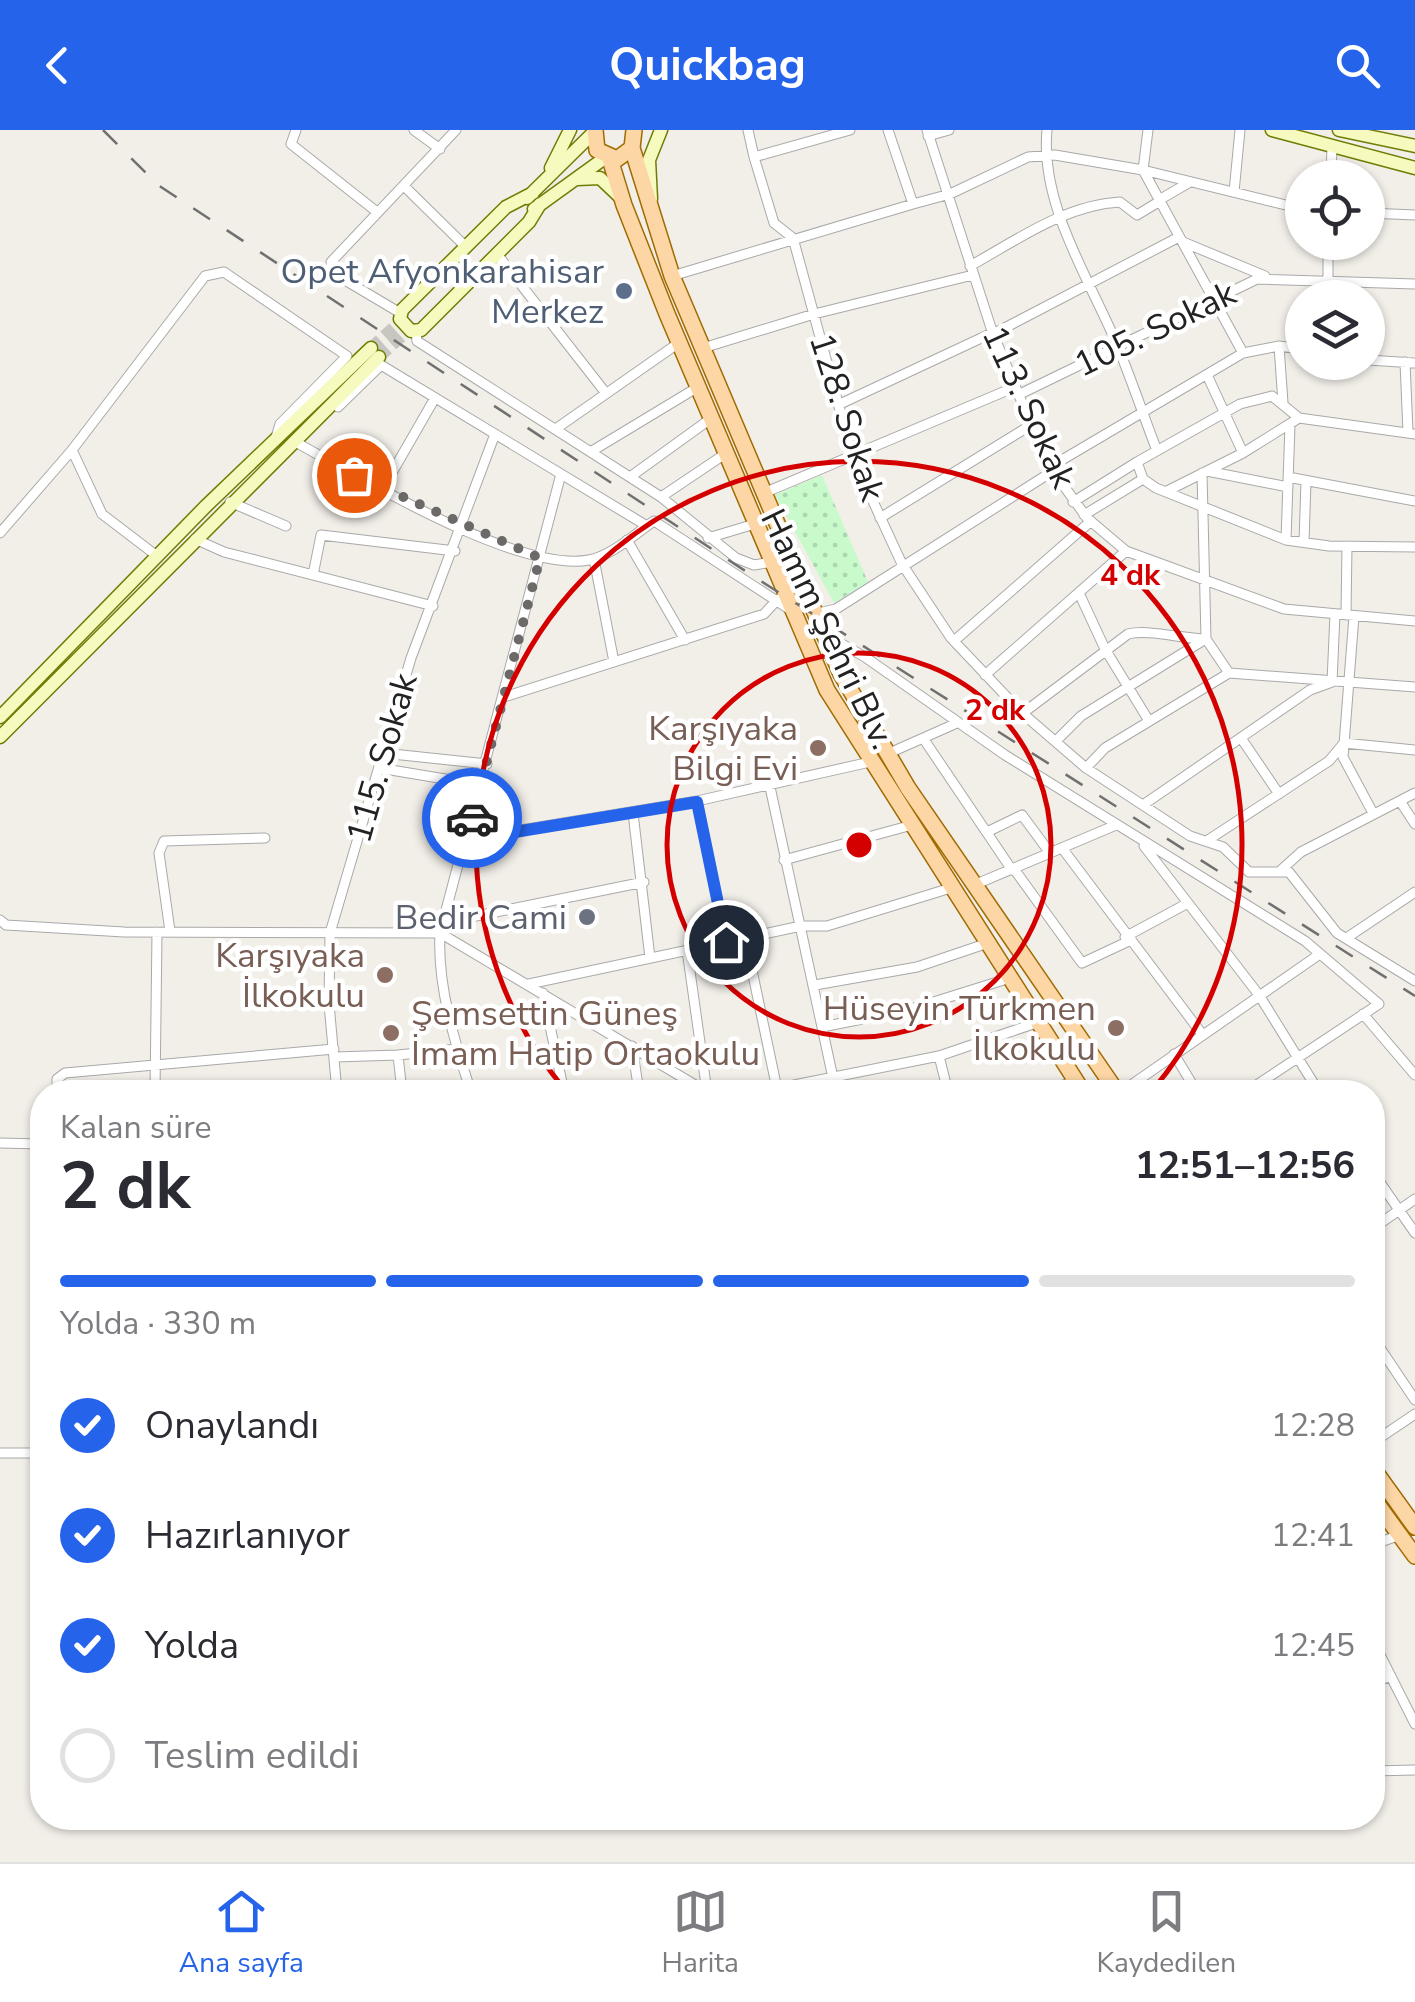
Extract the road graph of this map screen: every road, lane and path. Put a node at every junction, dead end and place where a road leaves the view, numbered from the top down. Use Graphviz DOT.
graph roads {
  1 [pos="296,130"];
  2 [pos="414,130"];
  3 [pos="456,130"];
  4 [pos="570,130"];
  5 [pos="659,130"];
  6 [pos="748,130"];
  7 [pos="850,130"];
  8 [pos="888,130"];
  9 [pos="949,130"];
  10 [pos="1047,130"];
  11 [pos="1148,130"];
  12 [pos="1240,130"];
  13 [pos="1272,130"];
  14 [pos="1339,130"];
  15 [pos="594,132"];
  16 [pos="927,133"];
  17 [pos="633,141"];
  18 [pos="1332,145"];
  19 [pos="1415,146"];
  20 [pos="440,150"];
  21 [pos="1044,155"];
  22 [pos="754,157"];
  23 [pos="608,158"];
  24 [pos="1331,160"];
  25 [pos="1415,168"];
  26 [pos="1144,170"];
  27 [pos="575,180"];
  28 [pos="1190,182"];
  29 [pos="404,186"];
  30 [pos="1234,192"];
  31 [pos="538,194"];
  32 [pos="950,194"];
  33 [pos="1160,200"];
  34 [pos="913,204"];
  35 [pos="624,205"];
  36 [pos="652,206"];
  37 [pos="1285,206"];
  38 [pos="377,212"];
  39 [pos="1385,214"];
  40 [pos="1415,215"];
  41 [pos="1060,217"];
  42 [pos="793,238"];
  43 [pos="1180,239"];
  44 [pos="466,247"];
  45 [pos="497,254"];
  46 [pos="1328,260"];
  47 [pos="971,270"];
  48 [pos="672,276"];
  49 [pos="1268,278"];
  50 [pos="1328,280"];
  51 [pos="1090,282"];
  52 [pos="1385,283"];
  53 [pos="1415,284"];
  54 [pos="1212,298"];
  55 [pos="814,314"];
  56 [pos="411,320"];
  57 [pos="992,334"];
  58 [pos="680,342"];
  59 [pos="1279,346"];
  60 [pos="1118,347"];
  61 [pos="1285,347"];
  62 [pos="703,348"];
  63 [pos="375,352"];
  64 [pos="1242,353"];
  65 [pos="1385,361"];
  66 [pos="1410,362"];
  67 [pos="1208,377"];
  68 [pos="700,385"];
  69 [pos="1016,391"];
  70 [pos="605,392"];
  71 [pos="435,398"];
  72 [pos="1283,403"];
  73 [pos="840,404"];
  74 [pos="1141,411"];
  75 [pos="1224,414"];
  76 [pos="713,417"];
  77 [pos="1294,421"];
  78 [pos="1031,425"];
  79 [pos="557,428"];
  80 [pos="1411,433"];
  81 [pos="495,434"];
  82 [pos="287,445"];
  83 [pos="1156,448"];
  84 [pos="72,450"];
  85 [pos="592,451"];
  86 [pos="728,452"];
  87 [pos="1243,453"];
  88 [pos="853,458"];
  89 [pos="1136,462"];
  90 [pos="1051,469"];
  91 [pos="1204,472"];
  92 [pos="561,474"];
  93 [pos="630,477"];
  94 [pos="1143,479"];
  95 [pos="1306,481"];
  96 [pos="1288,482"];
  97 [pos="382,490"];
  98 [pos="1166,491"];
  99 [pos="764,494"];
  100 [pos="661,497"];
  101 [pos="1415,501"];
  102 [pos="230,502"];
  103 [pos="1073,502"];
  104 [pos="1202,506"];
  105 [pos="880,518"];
  106 [pos="1087,518"];
  107 [pos="759,523"];
  108 [pos="286,526"];
  109 [pos="647,526"];
  110 [pos="464,528"];
  111 [pos="0,533"];
  112 [pos="708,538"];
  113 [pos="196,539"];
  114 [pos="626,540"];
  115 [pos="1286,540"];
  116 [pos="1304,542"];
  117 [pos="1347,546"];
  118 [pos="1415,548"];
  119 [pos="455,551"];
  120 [pos="1126,551"];
  121 [pos="157,556"];
  122 [pos="540,558"];
  123 [pos="594,560"];
  124 [pos="776,562"];
  125 [pos="902,564"];
  126 [pos="313,575"];
  127 [pos="1203,581"];
  128 [pos="784,582"];
  129 [pos="1079,593"];
  130 [pos="777,601"];
  131 [pos="433,606"];
  132 [pos="806,614"];
  133 [pos="1345,615"];
  134 [pos="1415,620"];
  135 [pos="823,634"];
  136 [pos="1206,639"];
  137 [pos="685,640"];
  138 [pos="954,641"];
  139 [pos="1105,650"];
  140 [pos="614,662"];
  141 [pos="1229,673"];
  142 [pos="985,675"];
  143 [pos="1332,682"];
  144 [pos="1350,684"];
  145 [pos="1126,686"];
  146 [pos="1415,687"];
  147 [pos="504,697"];
  148 [pos="1023,713"];
  149 [pos="0,717"];
  150 [pos="1150,721"];
  151 [pos="957,723"];
  152 [pos="0,737"];
  153 [pos="1241,738"];
  154 [pos="925,741"];
  155 [pos="1056,741"];
  156 [pos="1344,743"];
  157 [pos="1415,750"];
  158 [pos="383,752"];
  159 [pos="887,754"];
  160 [pos="870,762"];
  161 [pos="487,764"];
  162 [pos="378,768"];
  163 [pos="1086,768"];
  164 [pos="481,785"];
  165 [pos="770,787"];
  166 [pos="1415,792"];
  167 [pos="1279,794"];
  168 [pos="1400,801"];
  169 [pos="697,802"];
  170 [pos="1143,806"];
  171 [pos="634,813"];
  172 [pos="1373,813"];
  173 [pos="1415,824"];
  174 [pos="912,825"];
  175 [pos="1116,825"];
  176 [pos="987,832"];
  177 [pos="265,838"];
  178 [pos="466,840"];
  179 [pos="1140,840"];
  180 [pos="1208,840"];
  181 [pos="1062,848"];
  182 [pos="1050,854"];
  183 [pos="784,860"];
  184 [pos="1013,869"];
  185 [pos="1281,870"];
  186 [pos="644,882"];
  187 [pos="974,885"];
  188 [pos="954,887"];
  189 [pos="1415,892"];
  190 [pos="1188,903"];
  191 [pos="0,920"];
  192 [pos="801,926"];
  193 [pos="441,928"];
  194 [pos="157,932"];
  195 [pos="170,932"];
  196 [pos="330,933"];
  197 [pos="1348,937"];
  198 [pos="746,938"];
  199 [pos="1127,939"];
  200 [pos="726,942"];
  201 [pos="991,942"];
  202 [pos="686,950"];
  203 [pos="1317,956"];
  204 [pos="650,958"];
  205 [pos="1013,978"];
  206 [pos="1415,981"];
  207 [pos="529,984"];
  208 [pos="815,986"];
  209 [pos="543,992"];
  210 [pos="1259,995"];
  211 [pos="1363,1014"];
  212 [pos="1040,1022"];
  213 [pos="822,1027"];
  214 [pos="1202,1034"];
  215 [pos="632,1046"];
  216 [pos="457,1049"];
  217 [pos="334,1053"];
  218 [pos="398,1054"];
  219 [pos="1174,1054"];
  220 [pos="939,1056"];
  221 [pos="1296,1057"];
  222 [pos="155,1064"];
  223 [pos="1102,1069"];
  224 [pos="1415,1075"];
  225 [pos="833,1078"];
  226 [pos="57,1080"];
  227 [pos="156,1080"];
  228 [pos="335,1080"];
  229 [pos="401,1080"];
  230 [pos="468,1080"];
  231 [pos="561,1080"];
  232 [pos="637,1080"];
  233 [pos="688,1080"];
  234 [pos="706,1080"];
  235 [pos="775,1080"];
  236 [pos="824,1080"];
  237 [pos="945,1080"];
  238 [pos="1076,1080"];
  239 [pos="1089,1080"];
  240 [pos="1110,1080"];
  241 [pos="1136,1080"];
  242 [pos="1189,1080"];
  243 [pos="1263,1080"];
  244 [pos="1311,1080"];
  245 [pos="0,1143"];
  246 [pos="30,1144"];
  247 [pos="1385,1190"];
  248 [pos="1415,1198"];
  249 [pos="1400,1210"];
  250 [pos="1385,1220"];
  251 [pos="1415,1233"];
  252 [pos="1385,1355"];
  253 [pos="1415,1400"];
  254 [pos="1415,1414"];
  255 [pos="1385,1434"];
  256 [pos="30,1452"];
  257 [pos="0,1453"];
  258 [pos="1385,1484"];
  259 [pos="1415,1502"];
  260 [pos="1398,1503"];
  261 [pos="1385,1509"];
  262 [pos="1407,1531"];
  263 [pos="1415,1556"];
  264 [pos="1385,1665"];
  265 [pos="1391,1676"];
  266 [pos="1385,1678"];
  267 [pos="1415,1724"];
  268 [pos="1415,1770"];
  269 [pos="1385,1771"];
  1 -- 38 [label="street"];
  2 -- 20 [label="street"];
  3 -- 20 [label="street"];
  4 -- 31 [label="main road"];
  5 -- 17 [label="main road"];
  5 -- 36 [label="main road"];
  6 -- 22 [label="street, 128. Sokak"];
  7 -- 22 [label="street"];
  8 -- 34 [label="street"];
  9 -- 16 [label="street"];
  10 -- 21 [label="street"];
  11 -- 26 [label="street"];
  12 -- 30 [label="street"];
  13 -- 18 [label="main road"];
  14 -- 19 [label="main road"];
  15 -- 23 [label="main road, Hamm Şehri Blv."];
  15 -- 31 [label="main road"];
  16 -- 32 [label="street, 113. Sokak"];
  17 -- 23 [label="main road"];
  17 -- 36 [label="main road, Hamm Şehri Blv."];
  18 -- 24 [label="street"];
  18 -- 25 [label="main road"];
  20 -- 29 [label="street"];
  21 -- 26 [label="street"];
  21 -- 32 [label="street"];
  21 -- 41 [label="street"];
  22 -- 42 [label="street, 128. Sokak"];
  23 -- 27 [label="main road"];
  23 -- 35 [label="main road, Hamm Şehri Blv."];
  26 -- 28 [label="street"];
  26 -- 33 [label="street"];
  27 -- 31 [label="main road"];
  27 -- 35 [label="main road"];
  28 -- 30 [label="street"];
  28 -- 33 [label="street"];
  29 -- 38 [label="street"];
  29 -- 44 [label="street"];
  30 -- 37 [label="street"];
  31 -- 44 [label="main road"];
  31 -- 45 [label="main road"];
  31 -- 56 [label="main road"];
  32 -- 34 [label="street"];
  32 -- 47 [label="street, 113. Sokak"];
  33 -- 41 [label="street"];
  33 -- 43 [label="street"];
  34 -- 42 [label="street"];
  35 -- 58 [label="main road, Hamm Şehri Blv."];
  36 -- 48 [label="main road, Hamm Şehri Blv."];
  38 -- 56 [label="street"];
  39 -- 40 [label="street"];
  41 -- 47 [label="street"];
  41 -- 51 [label="street"];
  42 -- 48 [label="street"];
  42 -- 55 [label="street, 128. Sokak"];
  43 -- 49 [label="street"];
  43 -- 51 [label="street"];
  43 -- 54 [label="street"];
  44 -- 56 [label="main road"];
  45 -- 56 [label="main road"];
  45 -- 70 [label="street"];
  46 -- 50 [label="street"];
  47 -- 55 [label="street"];
  47 -- 57 [label="street, 113. Sokak"];
  48 -- 62 [label="main road, Hamm Şehri Blv."];
  49 -- 50 [label="street, 105. Sokak"];
  49 -- 54 [label="street, 105. Sokak"];
  51 -- 57 [label="street"];
  51 -- 60 [label="street"];
  52 -- 53 [label="street, 105. Sokak"];
  54 -- 60 [label="street, 105. Sokak"];
  54 -- 64 [label="street"];
  55 -- 62 [label="street"];
  55 -- 73 [label="street, 128. Sokak"];
  56 -- 79 [label="street"];
  57 -- 69 [label="street, 113. Sokak"];
  57 -- 73 [label="street"];
  58 -- 68 [label="main road, Hamm Şehri Blv."];
  58 -- 70 [label="street"];
  59 -- 61 [label="street"];
  59 -- 64 [label="street"];
  59 -- 72 [label="street"];
  60 -- 69 [label="street, 105. Sokak"];
  60 -- 74 [label="street"];
  62 -- 99 [label="main road, Hamm Şehri Blv."];
  63 -- 82 [label="main road"];
  64 -- 67 [label="street"];
  65 -- 66 [label="street"];
  66 -- 80 [label="street"];
  67 -- 74 [label="street"];
  67 -- 75 [label="street"];
  68 -- 76 [label="main road, Hamm Şehri Blv."];
  68 -- 85 [label="street"];
  69 -- 78 [label="street, 113. Sokak"];
  69 -- 88 [label="street, 105. Sokak"];
  70 -- 79 [label="street"];
  71 -- 81 [label="street"];
  71 -- 82 [label="street"];
  71 -- 97 [label="street"];
  72 -- 75 [label="street"];
  72 -- 77 [label="street"];
  73 -- 88 [label="street, 128. Sokak"];
  74 -- 83 [label="street"];
  74 -- 90 [label="street"];
  75 -- 83 [label="street"];
  75 -- 87 [label="street"];
  76 -- 86 [label="main road, Hamm Şehri Blv."];
  76 -- 93 [label="street"];
  77 -- 80 [label="street"];
  77 -- 87 [label="street"];
  77 -- 96 [label="street"];
  78 -- 90 [label="street, 113. Sokak"];
  78 -- 105 [label="street"];
  79 -- 85 [label="street"];
  81 -- 92 [label="street"];
  81 -- 110 [label="street, 115. Sokak"];
  82 -- 84 [label="street"];
  82 -- 97 [label="street"];
  82 -- 102 [label="main road"];
  82 -- 121 [label="main road"];
  83 -- 89 [label="street"];
  84 -- 111 [label="street"];
  84 -- 121 [label="street"];
  85 -- 93 [label="street"];
  86 -- 100 [label="street"];
  86 -- 107 [label="main road, Hamm Şehri Blv."];
  87 -- 91 [label="street"];
  88 -- 99 [label="street, 105. Sokak"];
  88 -- 105 [label="street, 128. Sokak"];
  89 -- 94 [label="street"];
  89 -- 103 [label="street"];
  90 -- 103 [label="street, 113. Sokak"];
  90 -- 125 [label="street"];
  91 -- 96 [label="street"];
  91 -- 98 [label="street"];
  91 -- 104 [label="street"];
  92 -- 109 [label="street"];
  92 -- 122 [label="street"];
  93 -- 100 [label="street"];
  94 -- 98 [label="street"];
  94 -- 106 [label="street"];
  95 -- 96 [label="street"];
  95 -- 101 [label="street"];
  95 -- 116 [label="street"];
  96 -- 115 [label="street"];
  97 -- 110 [label="street"];
  98 -- 104 [label="street"];
  99 -- 132 [label="main road, Hamm Şehri Blv."];
  100 -- 112 [label="street"];
  102 -- 108 [label="street"];
  102 -- 113 [label="main road"];
  103 -- 106 [label="street, 113. Sokak"];
  104 -- 115 [label="street"];
  104 -- 127 [label="street"];
  105 -- 125 [label="street, 128. Sokak"];
  106 -- 120 [label="street, 113. Sokak"];
  106 -- 138 [label="street"];
  107 -- 112 [label="street"];
  107 -- 124 [label="main road, Hamm Şehri Blv."];
  109 -- 114 [label="street"];
  109 -- 130 [label="street"];
  110 -- 119 [label="street, 115. Sokak"];
  110 -- 122 [label="street"];
  112 -- 124 [label="street"];
  113 -- 126 [label="street"];
  113 -- 152 [label="main road"];
  114 -- 123 [label="street"];
  114 -- 137 [label="street"];
  115 -- 116 [label="street"];
  116 -- 117 [label="street"];
  117 -- 118 [label="street"];
  117 -- 133 [label="street"];
  119 -- 126 [label="street"];
  119 -- 131 [label="street, 115. Sokak"];
  120 -- 127 [label="street, 113. Sokak"];
  120 -- 129 [label="street"];
  121 -- 149 [label="main road"];
  122 -- 123 [label="street"];
  122 -- 147 [label="street"];
  123 -- 140 [label="street"];
  124 -- 128 [label="main road, Hamm Şehri Blv."];
  125 -- 132 [label="street"];
  125 -- 138 [label="street, 128. Sokak"];
  126 -- 131 [label="street"];
  127 -- 133 [label="street, 113. Sokak"];
  127 -- 136 [label="street"];
  128 -- 130 [label="street"];
  128 -- 132 [label="main road, Hamm Şehri Blv."];
  129 -- 139 [label="street"];
  129 -- 142 [label="street"];
  130 -- 132 [label="street"];
  130 -- 137 [label="street"];
  131 -- 158 [label="street, 115. Sokak"];
  132 -- 135 [label="main road, Hamm Şehri Blv."];
  132 -- 160 [label="main road, Hamm Şehri Blv."];
  133 -- 134 [label="street, 113. Sokak"];
  133 -- 143 [label="street"];
  133 -- 144 [label="street"];
  135 -- 151 [label="street"];
  135 -- 159 [label="main road, Hamm Şehri Blv."];
  136 -- 139 [label="street"];
  136 -- 141 [label="street"];
  136 -- 145 [label="street"];
  137 -- 140 [label="street"];
  138 -- 142 [label="street, 128. Sokak"];
  139 -- 145 [label="street"];
  139 -- 148 [label="street"];
  140 -- 147 [label="street"];
  141 -- 143 [label="street"];
  141 -- 150 [label="street"];
  142 -- 148 [label="street, 128. Sokak"];
  143 -- 144 [label="street"];
  143 -- 153 [label="street"];
  144 -- 146 [label="street"];
  144 -- 156 [label="street"];
  145 -- 150 [label="street"];
  145 -- 155 [label="street"];
  147 -- 161 [label="street"];
  148 -- 155 [label="street, 128. Sokak"];
  150 -- 163 [label="street"];
  151 -- 154 [label="street"];
  151 -- 175 [label="street"];
  153 -- 167 [label="street"];
  153 -- 170 [label="street"];
  154 -- 159 [label="street"];
  154 -- 176 [label="street"];
  155 -- 163 [label="street, 128. Sokak"];
  156 -- 157 [label="street"];
  156 -- 167 [label="street"];
  156 -- 172 [label="street"];
  158 -- 161 [label="street"];
  158 -- 162 [label="street, 115. Sokak"];
  159 -- 187 [label="main road, Hamm Şehri Blv."];
  160 -- 165 [label="street"];
  160 -- 174 [label="main road, Hamm Şehri Blv."];
  161 -- 164 [label="street"];
  162 -- 164 [label="street"];
  162 -- 196 [label="street, 115. Sokak"];
  163 -- 170 [label="street, 128. Sokak"];
  164 -- 178 [label="street"];
  165 -- 169 [label="street"];
  165 -- 183 [label="street"];
  166 -- 168 [label="street"];
  167 -- 180 [label="street"];
  168 -- 172 [label="street"];
  168 -- 173 [label="street"];
  169 -- 171 [label="street"];
  169 -- 200 [label="street"];
  170 -- 180 [label="street, 128. Sokak"];
  171 -- 178 [label="street"];
  171 -- 186 [label="street"];
  172 -- 185 [label="street"];
  174 -- 183 [label="street"];
  174 -- 188 [label="main road, Hamm Şehri Blv."];
  175 -- 179 [label="street"];
  175 -- 181 [label="street"];
  176 -- 182 [label="street"];
  176 -- 184 [label="street"];
  177 -- 195 [label="street"];
  178 -- 193 [label="street"];
  179 -- 190 [label="street"];
  179 -- 203 [label="street"];
  180 -- 185 [label="street, 128. Sokak"];
  181 -- 182 [label="street"];
  181 -- 199 [label="street"];
  182 -- 184 [label="street"];
  183 -- 192 [label="street"];
  184 -- 187 [label="street"];
  184 -- 199 [label="street"];
  185 -- 197 [label="street"];
  186 -- 193 [label="street"];
  186 -- 204 [label="street"];
  187 -- 223 [label="main road, Hamm Şehri Blv."];
  188 -- 192 [label="street"];
  188 -- 201 [label="main road, Hamm Şehri Blv."];
  189 -- 197 [label="street"];
  190 -- 199 [label="street"];
  190 -- 210 [label="street"];
  191 -- 194 [label="street"];
  192 -- 198 [label="street"];
  192 -- 208 [label="street"];
  193 -- 196 [label="street"];
  193 -- 207 [label="street"];
  193 -- 216 [label="street"];
  194 -- 195 [label="street"];
  194 -- 222 [label="street"];
  195 -- 196 [label="street"];
  196 -- 217 [label="street, 115. Sokak"];
  197 -- 206 [label="street"];
  198 -- 200 [label="street"];
  198 -- 235 [label="street"];
  199 -- 214 [label="street"];
  200 -- 202 [label="street"];
  201 -- 205 [label="main road, Hamm Şehri Blv."];
  201 -- 208 [label="street"];
  202 -- 204 [label="street"];
  202 -- 234 [label="street"];
  203 -- 210 [label="street"];
  203 -- 211 [label="street"];
  204 -- 207 [label="street"];
  205 -- 212 [label="main road, Hamm Şehri Blv."];
  205 -- 213 [label="street"];
  207 -- 209 [label="street"];
  208 -- 213 [label="street"];
  209 -- 215 [label="street"];
  209 -- 231 [label="street"];
  210 -- 214 [label="street"];
  210 -- 221 [label="street"];
  211 -- 221 [label="street"];
  211 -- 224 [label="street"];
  212 -- 220 [label="street"];
  212 -- 238 [label="main road, Hamm Şehri Blv."];
  213 -- 225 [label="street"];
  214 -- 219 [label="street"];
  215 -- 232 [label="street"];
  215 -- 233 [label="street"];
  216 -- 218 [label="street"];
  216 -- 230 [label="street"];
  217 -- 218 [label="street"];
  217 -- 222 [label="street"];
  217 -- 228 [label="street, 115. Sokak"];
  218 -- 229 [label="street"];
  219 -- 241 [label="street"];
  219 -- 242 [label="street"];
  220 -- 225 [label="street"];
  220 -- 237 [label="street"];
  221 -- 243 [label="street"];
  221 -- 244 [label="street"];
  222 -- 226 [label="street"];
  222 -- 227 [label="street"];
  223 -- 239 [label="main road"];
  223 -- 240 [label="main road, Hamm Şehri Blv."];
  225 -- 236 [label="street"];
  245 -- 246 [label="street"];
  247 -- 249 [label="street"];
  248 -- 249 [label="street"];
  249 -- 250 [label="street"];
  249 -- 251 [label="street"];
  252 -- 253 [label="street"];
  254 -- 255 [label="street"];
  256 -- 257 [label="street"];
  258 -- 260 [label="main road"];
  259 -- 260 [label="street"];
  260 -- 262 [label="main road"];
  261 -- 262 [label="main road"];
  262 -- 263 [label="main road"];
  264 -- 265 [label="street"];
  265 -- 266 [label="street"];
  265 -- 267 [label="street"];
  268 -- 269 [label="street"];
}
